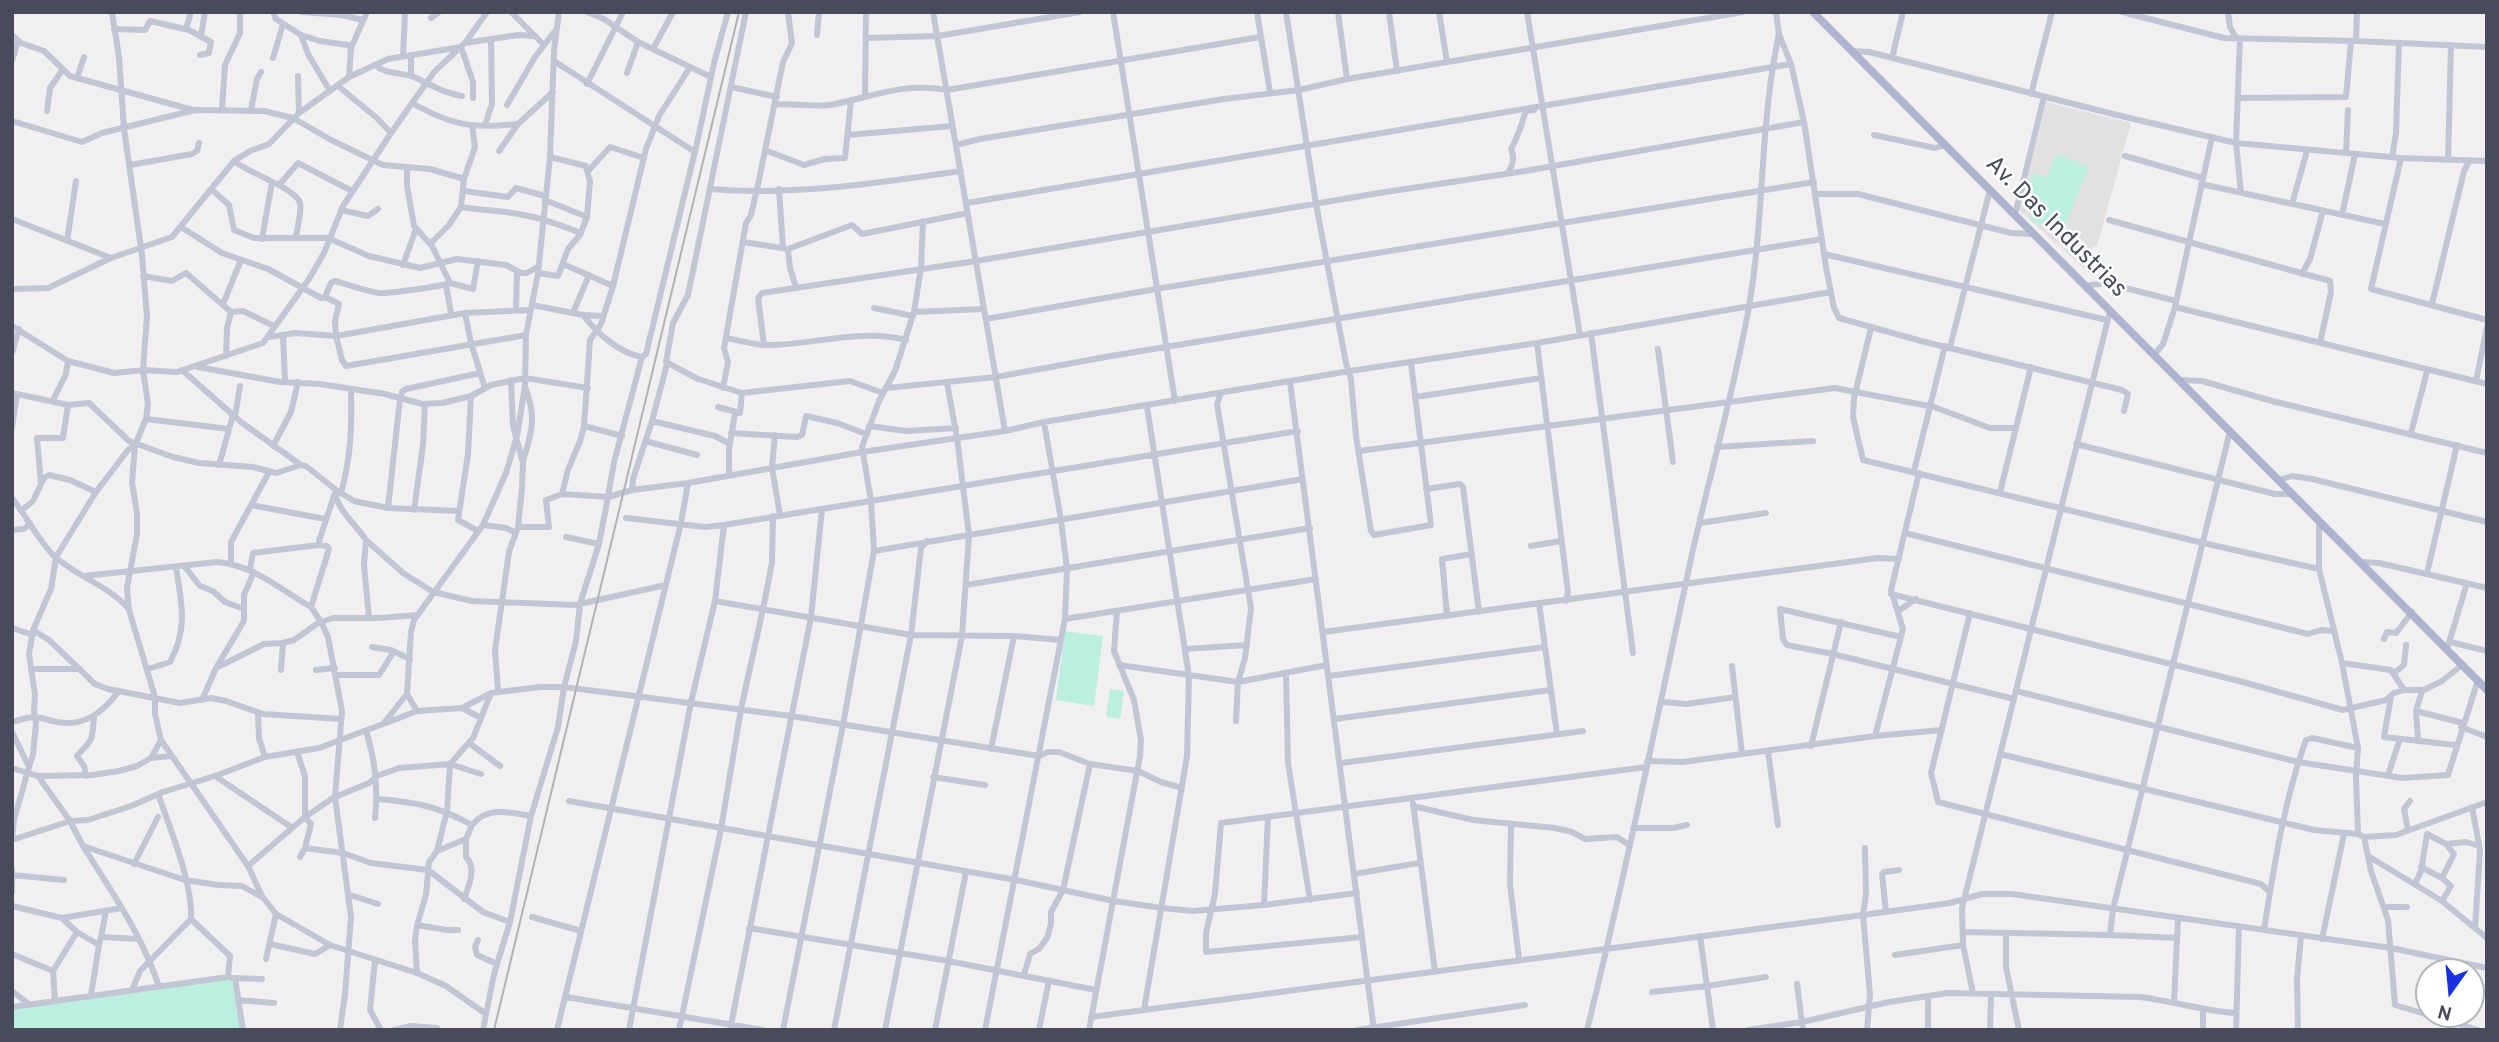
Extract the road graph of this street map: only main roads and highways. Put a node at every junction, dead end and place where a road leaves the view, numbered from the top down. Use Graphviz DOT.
graph roads {
  1 [pos="1814,12"];
  2 [pos="2487,690"];
  1 -- 2 [label="main road, Av. Das Industrias"];
}
